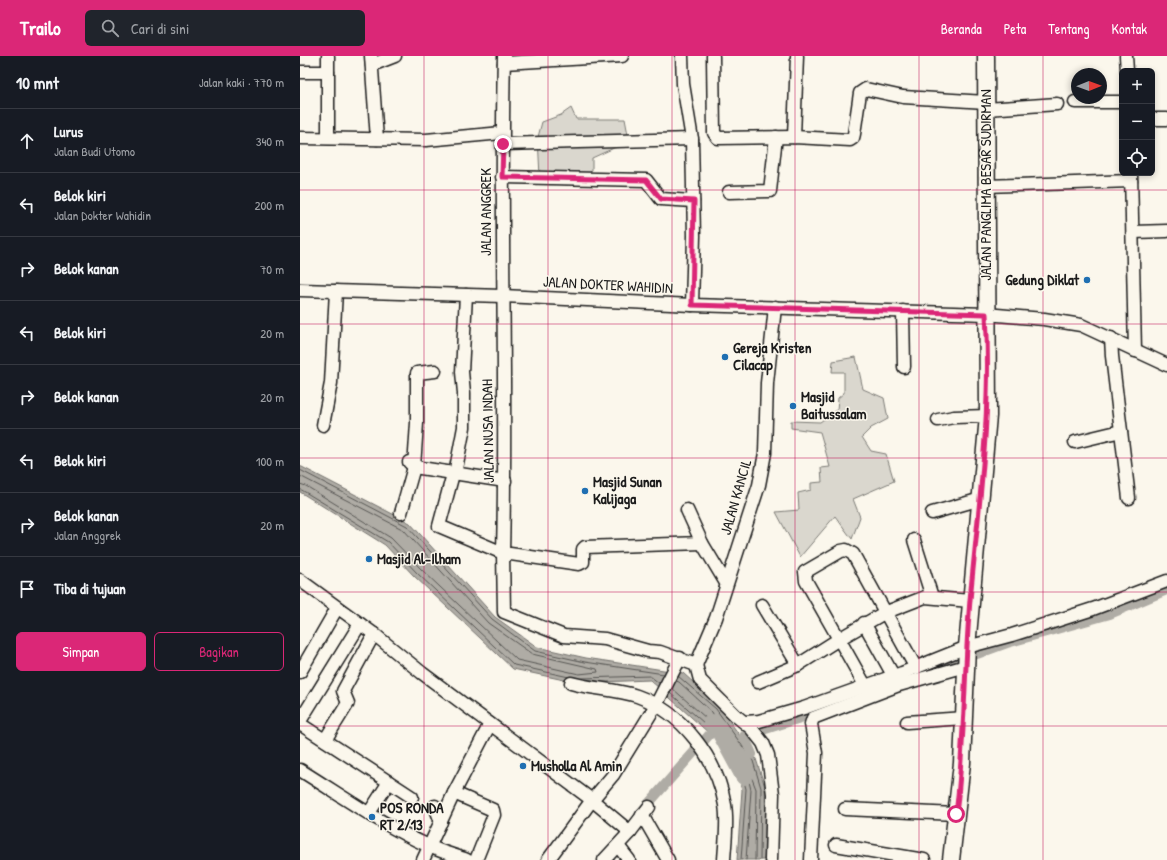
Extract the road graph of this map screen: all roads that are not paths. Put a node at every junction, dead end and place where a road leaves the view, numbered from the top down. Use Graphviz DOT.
graph roads {
  1 [pos="328,56"];
  2 [pos="395,56"];
  3 [pos="622,56"];
  4 [pos="682,56"];
  5 [pos="713,56"];
  6 [pos="797,56"];
  7 [pos="986,56"];
  8 [pos="1126,56"];
  9 [pos="371,60"];
  10 [pos="504,60"];
  11 [pos="1127,68"];
  12 [pos="300,72"];
  13 [pos="328,72"];
  14 [pos="1107,102"];
  15 [pos="1119,102"];
  16 [pos="1057,104"];
  17 [pos="986,105"];
  18 [pos="1155,119"];
  19 [pos="1167,119"];
  20 [pos="776,137"];
  21 [pos="794,137"];
  22 [pos="300,138"];
  23 [pos="328,138"];
  24 [pos="503,138"];
  25 [pos="692,139"];
  26 [pos="377,140"];
  27 [pos="502,177"];
  28 [pos="1131,177"];
  29 [pos="986,186"];
  30 [pos="729,192"];
  31 [pos="694,201"];
  32 [pos="1167,230"];
  33 [pos="1133,232"];
  34 [pos="300,290"];
  35 [pos="336,291"];
  36 [pos="466,295"];
  37 [pos="502,296"];
  38 [pos="692,305"];
  39 [pos="775,308"];
  40 [pos="903,310"];
  41 [pos="986,314"];
  42 [pos="1111,338"];
  43 [pos="1135,351"];
  44 [pos="1167,365"];
  45 [pos="904,367"];
  46 [pos="435,371"];
  47 [pos="988,416"];
  48 [pos="938,420"];
  49 [pos="323,425"];
  50 [pos="1121,431"];
  51 [pos="1075,442"];
  52 [pos="411,463"];
  53 [pos="454,474"];
  54 [pos="505,481"];
  55 [pos="1130,498"];
  56 [pos="981,500"];
  57 [pos="687,510"];
  58 [pos="401,513"];
  59 [pos="932,513"];
  60 [pos="914,540"];
  61 [pos="702,542"];
  62 [pos="503,553"];
  63 [pos="300,580"];
  64 [pos="1167,581"];
  65 [pos="726,583"];
  66 [pos="932,597"];
  67 [pos="970,601"];
  68 [pos="762,605"];
  69 [pos="337,608"];
  70 [pos="884,613"];
  71 [pos="864,623"];
  72 [pos="360,624"];
  73 [pos="374,634"];
  74 [pos="839,639"];
  75 [pos="967,657"];
  76 [pos="677,663"];
  77 [pos="696,665"];
  78 [pos="798,665"];
  79 [pos="916,668"];
  80 [pos="300,672"];
  81 [pos="893,676"];
  82 [pos="758,682"];
  83 [pos="570,683"];
  84 [pos="866,686"];
  85 [pos="657,702"];
  86 [pos="964,718"];
  87 [pos="300,722"];
  88 [pos="907,722"];
  89 [pos="490,724"];
  90 [pos="749,725"];
  91 [pos="325,740"];
  92 [pos="300,770"];
  93 [pos="389,782"];
  94 [pos="454,793"];
  95 [pos="412,797"];
  96 [pos="592,800"];
  97 [pos="435,806"];
  98 [pos="845,808"];
  99 [pos="369,813"];
  100 [pos="956,814"];
  101 [pos="441,822"];
  102 [pos="629,831"];
  103 [pos="836,844"];
  104 [pos="429,846"];
  105 [pos="618,846"];
  106 [pos="423,860"];
  107 [pos="467,860"];
  108 [pos="476,860"];
  109 [pos="548,860"];
  110 [pos="604,860"];
  111 [pos="629,860"];
  112 [pos="668,860"];
  113 [pos="724,860"];
  114 [pos="771,860"];
  115 [pos="811,860"];
  116 [pos="924,860"];
  117 [pos="951,860"];
  1 -- 13 [label="street"];
  2 -- 9 [label="street"];
  3 -- 10 [label="street"];
  4 -- 25 [label="street"];
  5 -- 20 [label="street"];
  6 -- 21 [label="street"];
  7 -- 17 [label="main road, JALAN PANGLIMA BESAR SUDIRMAN"];
  8 -- 11 [label="street"];
  9 -- 26 [label="street"];
  10 -- 24 [label="street, JALAN ANGGREK"];
  12 -- 13 [label="street"];
  13 -- 23 [label="street"];
  14 -- 15 [label="street"];
  16 -- 17 [label="street"];
  17 -- 21 [label="street"];
  17 -- 29 [label="main road, JALAN PANGLIMA BESAR SUDIRMAN"];
  18 -- 19 [label="street"];
  20 -- 21 [label="street"];
  20 -- 30 [label="street"];
  22 -- 23 [label="street"];
  23 -- 26 [label="street"];
  24 -- 25 [label="street"];
  24 -- 26 [label="street"];
  24 -- 27 [label="street, JALAN ANGGREK"];
  25 -- 31 [label="street"];
  27 -- 31 [label="street"];
  27 -- 37 [label="street, JALAN ANGGREK"];
  28 -- 29 [label="street"];
  28 -- 33 [label="street"];
  29 -- 41 [label="main road, JALAN PANGLIMA BESAR SUDIRMAN"];
  31 -- 38 [label="street"];
  32 -- 33 [label="street"];
  33 -- 43 [label="street"];
  34 -- 35 [label="street, JALAN DOKTER WAHIDIN"];
  35 -- 36 [label="street, JALAN DOKTER WAHIDIN"];
  35 -- 49 [label="street"];
  36 -- 37 [label="street, JALAN DOKTER WAHIDIN"];
  36 -- 53 [label="street"];
  37 -- 38 [label="street, JALAN DOKTER WAHIDIN"];
  37 -- 54 [label="street, JALAN NUSA INDAH"];
  38 -- 39 [label="street, JALAN DOKTER WAHIDIN"];
  39 -- 40 [label="street, JALAN DOKTER WAHIDIN"];
  39 -- 65 [label="street, JALAN KANCIL"];
  40 -- 41 [label="street, JALAN DOKTER WAHIDIN"];
  40 -- 45 [label="street"];
  41 -- 42 [label="street, JALAN DOKTER WAHIDIN"];
  41 -- 47 [label="main road, JALAN PANGLIMA BESAR SUDIRMAN"];
  42 -- 43 [label="street, JALAN DOKTER WAHIDIN"];
  42 -- 50 [label="street"];
  43 -- 44 [label="street, JALAN DOKTER WAHIDIN"];
  46 -- 52 [label="street"];
  47 -- 48 [label="street"];
  47 -- 56 [label="main road, JALAN PANGLIMA BESAR SUDIRMAN"];
  50 -- 51 [label="street"];
  50 -- 55 [label="street"];
  52 -- 53 [label="street"];
  52 -- 58 [label="street"];
  53 -- 54 [label="street"];
  53 -- 62 [label="street"];
  54 -- 62 [label="street, JALAN NUSA INDAH"];
  56 -- 59 [label="street"];
  56 -- 67 [label="main road, JALAN PANGLIMA BESAR SUDIRMAN"];
  57 -- 61 [label="street"];
  60 -- 66 [label="street"];
  61 -- 62 [label="street"];
  61 -- 65 [label="street"];
  62 -- 76 [label="street, JALAN NUSA INDAH"];
  63 -- 69 [label="street"];
  64 -- 75 [label="street"];
  65 -- 77 [label="street, JALAN KANCIL"];
  66 -- 67 [label="street"];
  66 -- 70 [label="street"];
  67 -- 75 [label="main road, JALAN PANGLIMA BESAR SUDIRMAN"];
  68 -- 78 [label="street"];
  69 -- 72 [label="street"];
  69 -- 80 [label="street"];
  70 -- 71 [label="street"];
  70 -- 74 [label="street"];
  70 -- 79 [label="street"];
  71 -- 74 [label="street"];
  71 -- 81 [label="street"];
  72 -- 73 [label="street"];
  72 -- 87 [label="street"];
  73 -- 89 [label="street"];
  73 -- 91 [label="street"];
  74 -- 78 [label="street"];
  74 -- 84 [label="street"];
  75 -- 79 [label="street"];
  75 -- 86 [label="main road, JALAN PANGLIMA BESAR SUDIRMAN"];
  75 -- 115 [label="street"];
  76 -- 77 [label="street"];
  76 -- 85 [label="street"];
  77 -- 90 [label="street"];
  78 -- 82 [label="street"];
  79 -- 81 [label="street"];
  81 -- 84 [label="street"];
  83 -- 85 [label="street"];
  84 -- 90 [label="street"];
  85 -- 96 [label="street"];
  85 -- 113 [label="street"];
  86 -- 88 [label="street"];
  86 -- 100 [label="main road, JALAN PANGLIMA BESAR SUDIRMAN"];
  87 -- 91 [label="street"];
  89 -- 94 [label="street"];
  89 -- 96 [label="street"];
  90 -- 114 [label="street"];
  91 -- 93 [label="street"];
  92 -- 99 [label="street"];
  93 -- 95 [label="street"];
  93 -- 99 [label="street"];
  94 -- 101 [label="street"];
  94 -- 108 [label="street"];
  96 -- 102 [label="street"];
  96 -- 109 [label="street"];
  97 -- 101 [label="street"];
  98 -- 100 [label="street"];
  99 -- 104 [label="street"];
  100 -- 117 [label="main road, JALAN PANGLIMA BESAR SUDIRMAN"];
  101 -- 104 [label="street"];
  102 -- 105 [label="street"];
  102 -- 112 [label="street"];
  103 -- 116 [label="street"];
  104 -- 106 [label="street"];
  104 -- 107 [label="street"];
  105 -- 110 [label="street"];
  105 -- 111 [label="street"];
}
